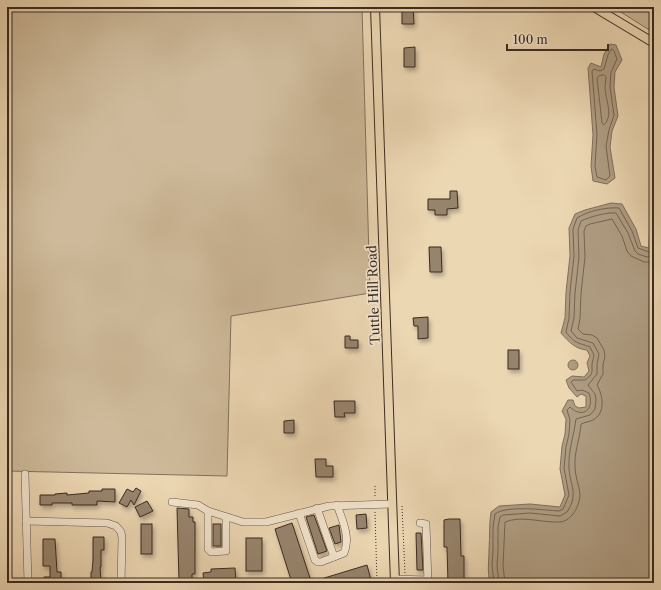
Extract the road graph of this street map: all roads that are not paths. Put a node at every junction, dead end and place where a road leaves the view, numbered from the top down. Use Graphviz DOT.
graph roads {
  1 [pos="375,7"];
  2 [pos="594,7"];
  3 [pos="654,43"];
  4 [pos="25,474"];
  5 [pos="172,502"];
  6 [pos="391,504"];
  7 [pos="337,505"];
  8 [pos="317,508"];
  9 [pos="208,511"];
  10 [pos="299,513"];
  11 [pos="226,517"];
  12 [pos="26,521"];
  13 [pos="420,523"];
  14 [pos="334,557"];
  15 [pos="394,581"];
  16 [pos="428,581"];
  17 [pos="28,583"];
  18 [pos="121,583"];
  1 -- 6 [label="main road, Tuttle Hill Road"];
  2 -- 3 [label="main road"];
  4 -- 12 [label="street"];
  5 -- 9 [label="street"];
  6 -- 7 [label="street"];
  6 -- 15 [label="main road, Tuttle Hill Road"];
  7 -- 8 [label="street"];
  7 -- 14 [label="street"];
  8 -- 10 [label="street"];
  8 -- 14 [label="street"];
  9 -- 11 [label="street"];
  9 -- 11 [label="street"];
  10 -- 11 [label="street"];
  10 -- 14 [label="street"];
  12 -- 17 [label="street"];
  12 -- 18 [label="street"];
  13 -- 16 [label="street"];
  15 -- 16 [label="street"];
}
